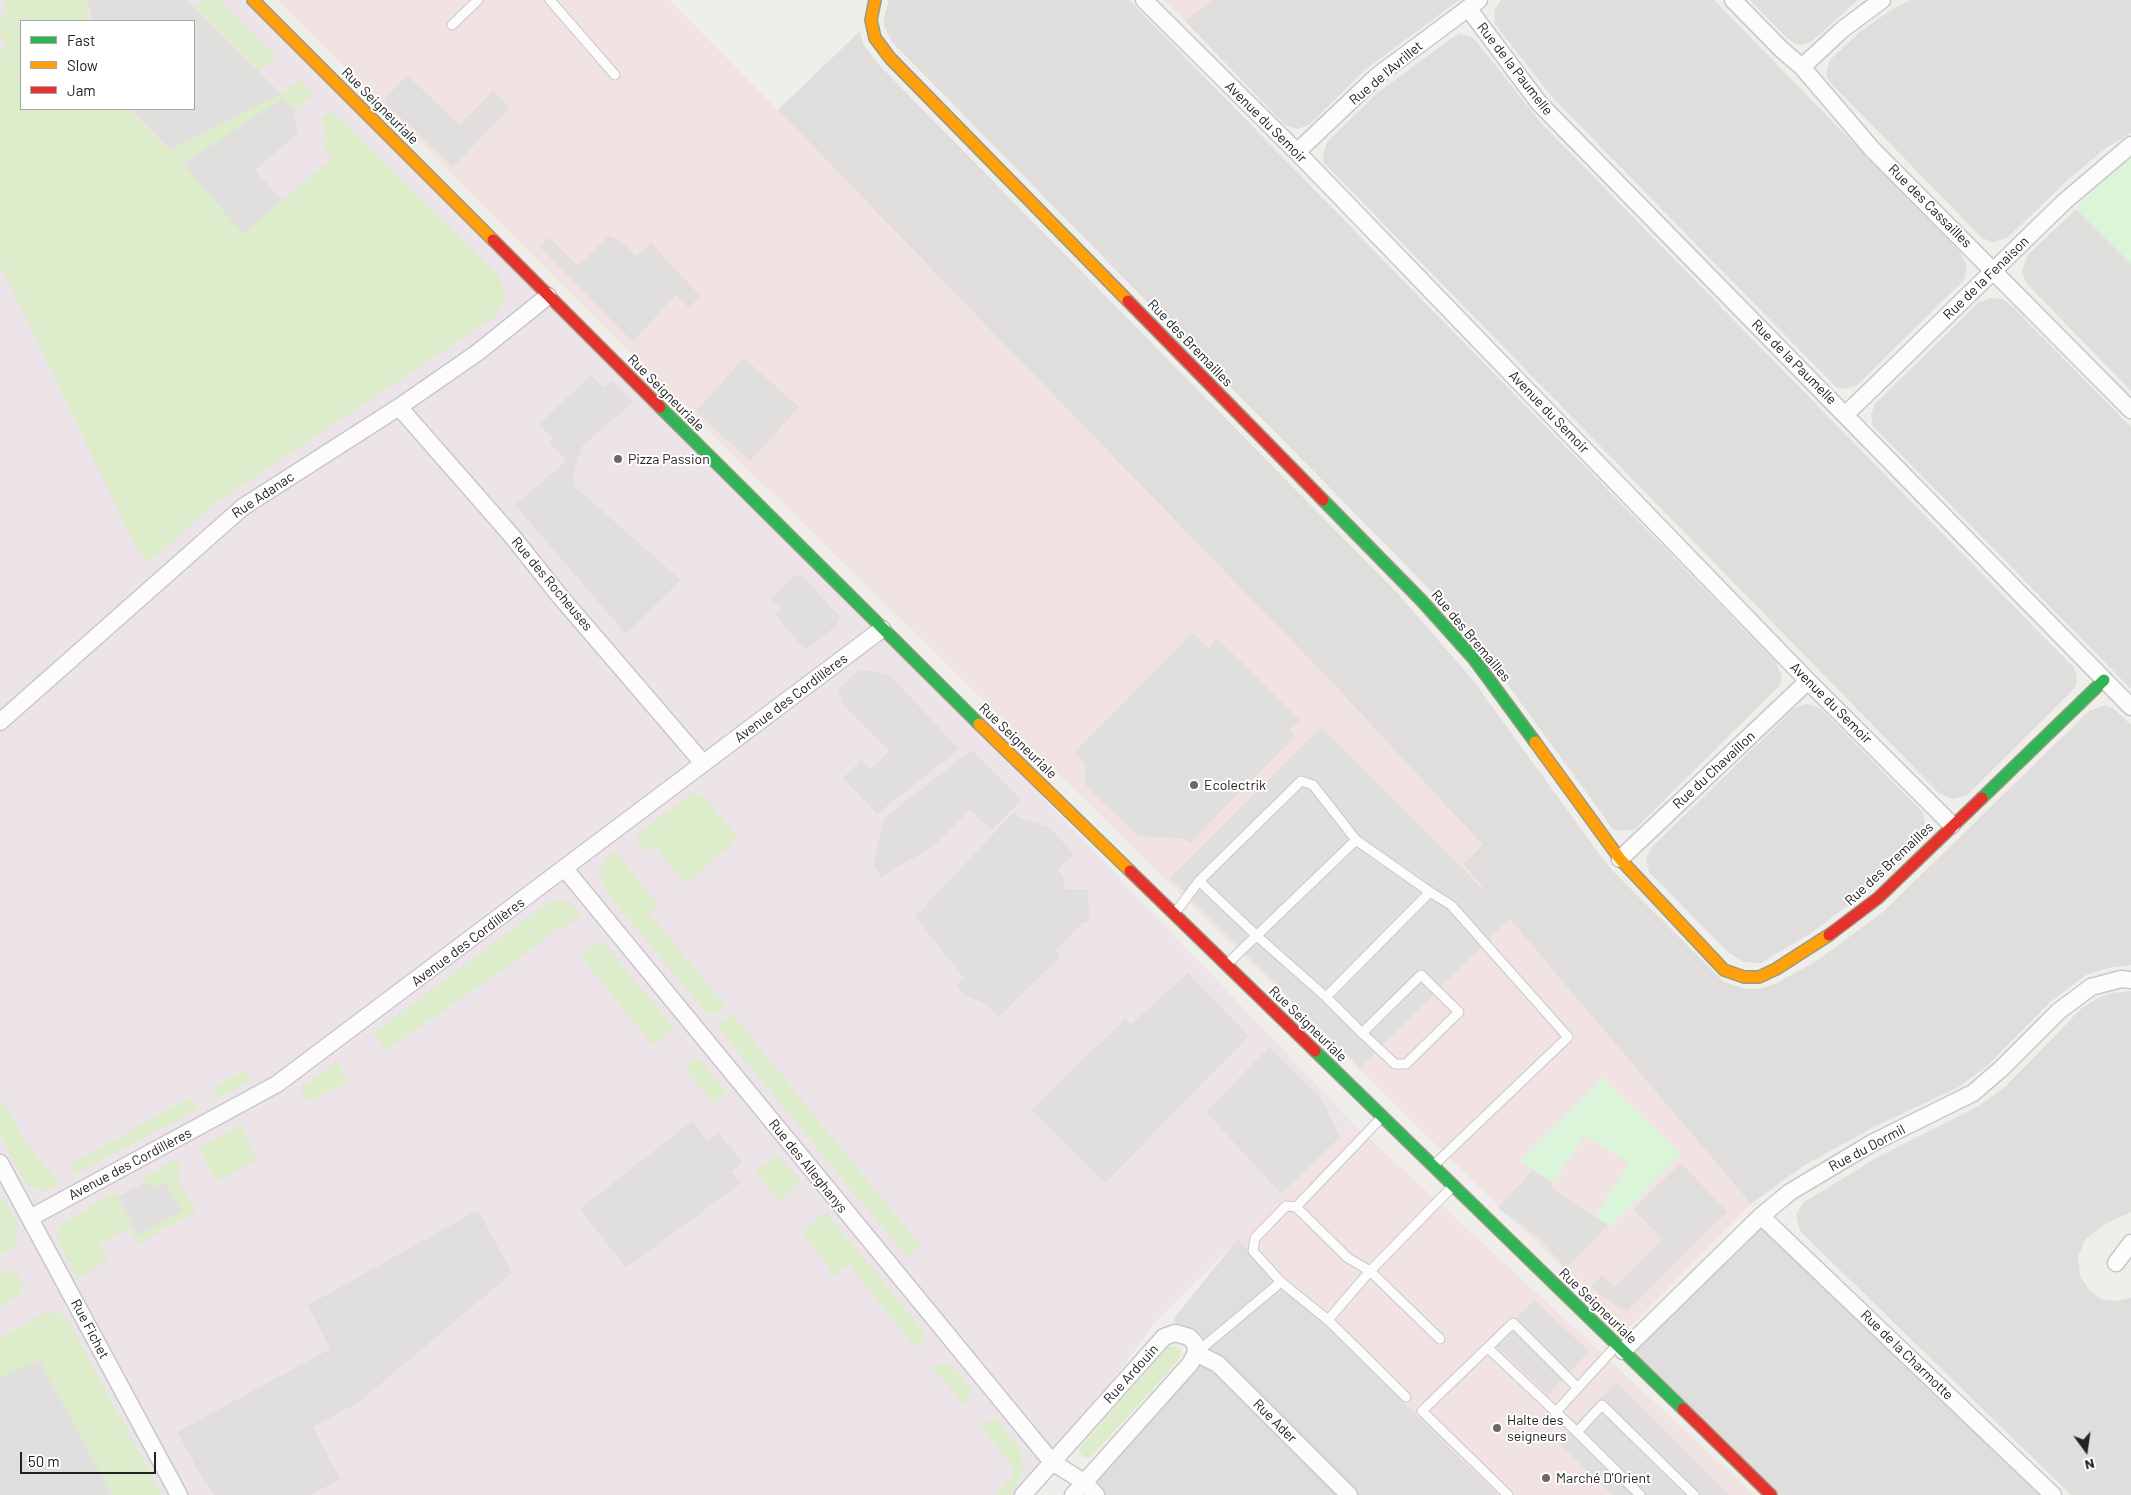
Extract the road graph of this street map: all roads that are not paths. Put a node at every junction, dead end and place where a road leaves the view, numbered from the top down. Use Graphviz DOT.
graph roads {
  1 [pos="253,0"];
  2 [pos="478,0"];
  3 [pos="550,0"];
  4 [pos="875,0"];
  5 [pos="1144,0"];
  6 [pos="1733,0"];
  7 [pos="1882,0"];
  8 [pos="1474,4"];
  9 [pos="452,25"];
  10 [pos="1802,67"];
  11 [pos="615,75"];
  12 [pos="2131,145"];
  13 [pos="1297,152"];
  14 [pos="1994,270"];
  15 [pos="548,296"];
  16 [pos="399,407"];
  17 [pos="2131,410"];
  18 [pos="1845,415"];
  19 [pos="882,629"];
  20 [pos="2104,680"];
  21 [pos="1808,681"];
  22 [pos="2131,707"];
  23 [pos="0,722"];
  24 [pos="703,763"];
  25 [pos="1952,825"];
  26 [pos="1356,840"];
  27 [pos="1620,859"];
  28 [pos="565,869"];
  29 [pos="1199,881"];
  30 [pos="1430,892"];
  31 [pos="1174,914"];
  32 [pos="1256,936"];
  33 [pos="1226,965"];
  34 [pos="2131,980"];
  35 [pos="1326,997"];
  36 [pos="1362,1033"];
  37 [pos="1382,1116"];
  38 [pos="0,1163"];
  39 [pos="1433,1166"];
  40 [pos="1454,1186"];
  41 [pos="1296,1207"];
  42 [pos="1761,1216"];
  43 [pos="30,1218"];
  44 [pos="2131,1244"];
  45 [pos="2116,1263"];
  46 [pos="1370,1271"];
  47 [pos="1281,1282"];
  48 [pos="1328,1320"];
  49 [pos="1440,1339"];
  50 [pos="1488,1348"];
  51 [pos="1620,1348"];
  52 [pos="1196,1353"];
  53 [pos="1578,1388"];
  54 [pos="1406,1397"];
  55 [pos="1555,1413"];
  56 [pos="1577,1432"];
  57 [pos="1052,1462"];
  58 [pos="1084,1482"];
  59 [pos="179,1495"];
  60 [pos="1023,1495"];
  61 [pos="1073,1495"];
  62 [pos="1096,1495"];
  63 [pos="1349,1495"];
  64 [pos="1508,1495"];
  65 [pos="1640,1495"];
  66 [pos="1694,1495"];
  67 [pos="1771,1495"];
  68 [pos="2053,1495"];
  1 -- 15 [label="street, Rue Seigneuriale"];
  2 -- 9 [label="lane"];
  3 -- 11 [label="lane"];
  4 -- 27 [label="street, Rue des Bremailles"];
  5 -- 13 [label="street, Avenue du Semoir"];
  6 -- 10 [label="street, Rue des Cassailles"];
  7 -- 10 [label="street"];
  8 -- 13 [label="street, Rue de l'Avrillet"];
  8 -- 18 [label="street, Rue de la Paumelle"];
  10 -- 14 [label="street, Rue des Cassailles"];
  12 -- 14 [label="street, Rue de la Fenaison"];
  13 -- 21 [label="street, Avenue du Semoir"];
  14 -- 17 [label="street, Rue des Cassailles"];
  14 -- 18 [label="street, Rue de la Fenaison"];
  15 -- 16 [label="street, Rue Adanac"];
  15 -- 19 [label="street, Rue Seigneuriale"];
  16 -- 23 [label="street, Rue Adanac"];
  16 -- 24 [label="street, Rue des Rocheuses"];
  18 -- 20 [label="street, Rue de la Paumelle"];
  19 -- 24 [label="street, Avenue des Cordillères"];
  19 -- 31 [label="street, Rue Seigneuriale"];
  20 -- 22 [label="street, Rue de la Paumelle"];
  20 -- 25 [label="street, Rue des Bremailles"];
  21 -- 25 [label="street, Avenue du Semoir"];
  21 -- 27 [label="street, Rue du Chavaillon"];
  24 -- 28 [label="street, Avenue des Cordillères"];
  25 -- 27 [label="street, Rue des Bremailles"];
  26 -- 29 [label="lane"];
  26 -- 30 [label="lane"];
  26 -- 32 [label="lane"];
  28 -- 43 [label="street, Avenue des Cordillères"];
  28 -- 57 [label="street, Rue des Alleghanys"];
  29 -- 31 [label="lane"];
  29 -- 32 [label="lane"];
  30 -- 35 [label="lane"];
  30 -- 39 [label="lane"];
  31 -- 33 [label="street, Rue Seigneuriale"];
  32 -- 33 [label="lane"];
  32 -- 35 [label="lane"];
  33 -- 37 [label="street, Rue Seigneuriale"];
  34 -- 42 [label="street, Rue du Dormil"];
  35 -- 36 [label="lane"];
  36 -- 36 [label="lane"];
  37 -- 39 [label="street, Rue Seigneuriale"];
  37 -- 41 [label="lane"];
  38 -- 43 [label="street, Rue Fichet"];
  39 -- 40 [label="street, Rue Seigneuriale"];
  40 -- 46 [label="lane"];
  40 -- 51 [label="street, Rue Seigneuriale"];
  41 -- 46 [label="lane"];
  41 -- 47 [label="lane"];
  42 -- 51 [label="street, Rue du Dormil"];
  42 -- 68 [label="street, Rue de la Charmotte"];
  43 -- 59 [label="street, Rue Fichet"];
  44 -- 45 [label="street"];
  46 -- 48 [label="lane"];
  46 -- 49 [label="lane"];
  47 -- 48 [label="lane"];
  47 -- 52 [label="lane"];
  48 -- 54 [label="lane"];
  50 -- 53 [label="lane"];
  50 -- 55 [label="lane"];
  50 -- 64 [label="lane"];
  51 -- 53 [label="lane"];
  51 -- 67 [label="street, Rue Seigneuriale"];
  52 -- 57 [label="street, Rue Ardouin"];
  52 -- 58 [label="street"];
  52 -- 63 [label="street, Rue Ader"];
  53 -- 55 [label="lane"];
  55 -- 56 [label="lane"];
  56 -- 65 [label="lane"];
  56 -- 66 [label="lane"];
  57 -- 58 [label="street, Rue des Alleghanys"];
  57 -- 60 [label="street, Rue Ardouin"];
  58 -- 61 [label="street"];
  58 -- 62 [label="street, Rue des Alleghanys"];
}
